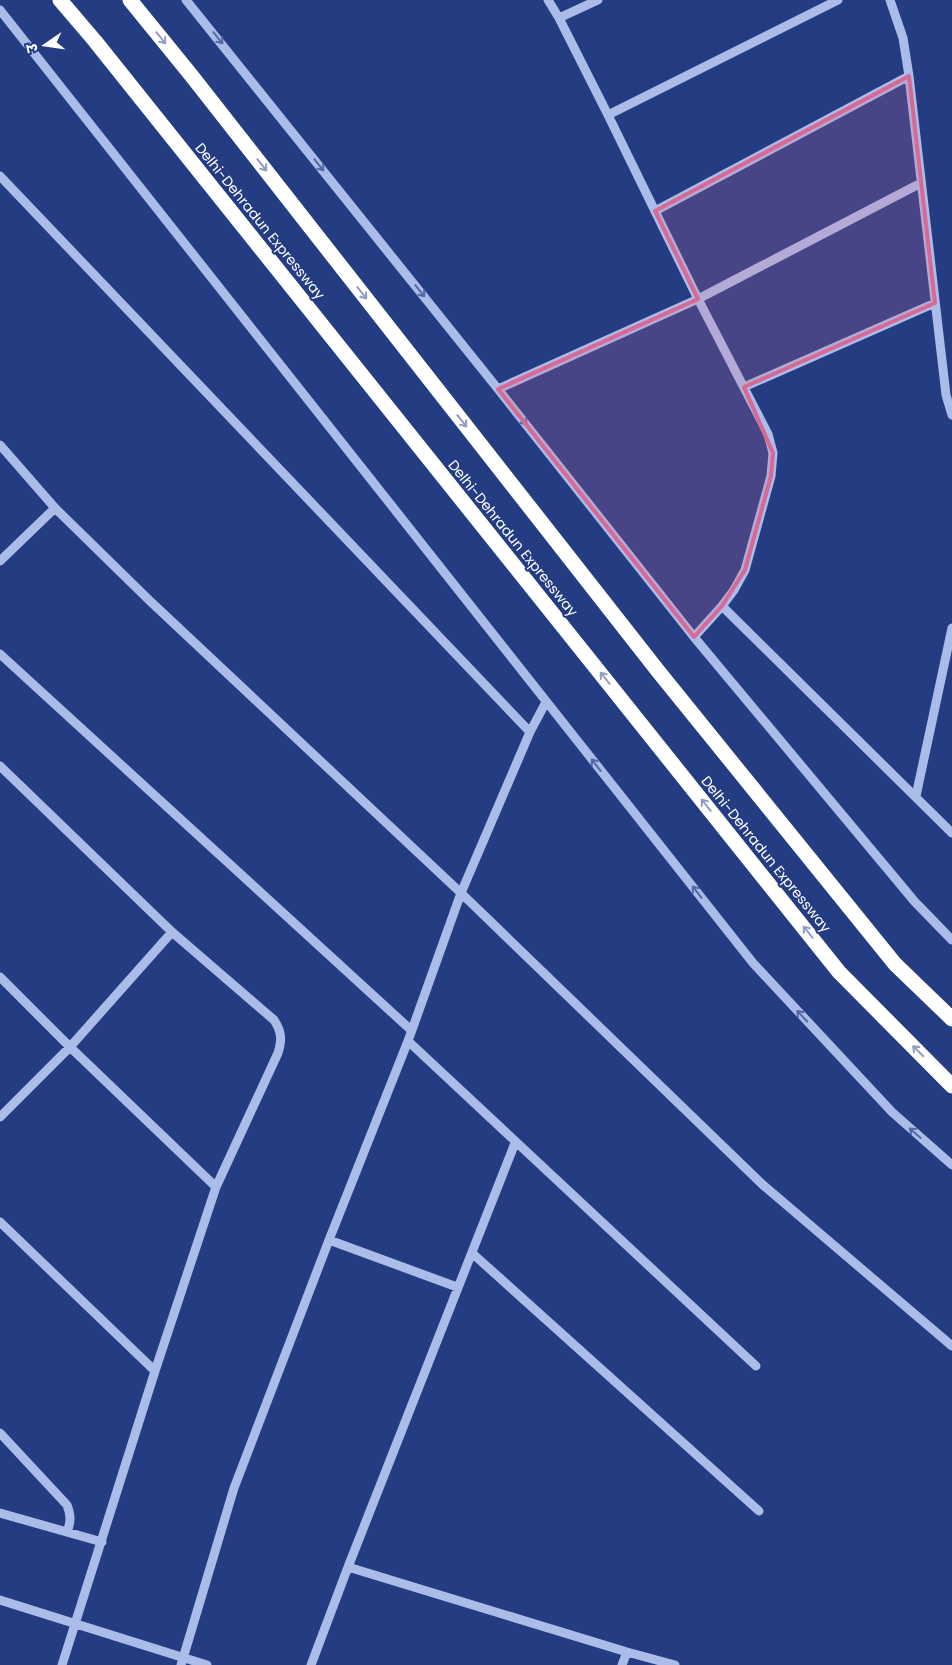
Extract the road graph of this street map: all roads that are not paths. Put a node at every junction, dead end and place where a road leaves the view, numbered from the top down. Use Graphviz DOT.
graph roads {
  1 [pos="60,0"];
  2 [pos="130,0"];
  3 [pos="186,0"];
  4 [pos="548,0"];
  5 [pos="598,0"];
  6 [pos="838,0"];
  7 [pos="890,0"];
  8 [pos="0,10"];
  9 [pos="559,18"];
  10 [pos="909,76"];
  11 [pos="608,115"];
  12 [pos="0,176"];
  13 [pos="921,183"];
  14 [pos="655,211"];
  15 [pos="698,299"];
  16 [pos="935,303"];
  17 [pos="744,387"];
  18 [pos="498,389"];
  19 [pos="952,415"];
  20 [pos="0,444"];
  21 [pos="55,508"];
  22 [pos="1,559"];
  23 [pos="722,606"];
  24 [pos="952,628"];
  25 [pos="694,636"];
  26 [pos="0,654"];
  27 [pos="546,702"];
  28 [pos="530,732"];
  29 [pos="0,766"];
  30 [pos="916,796"];
  31 [pos="952,832"];
  32 [pos="461,893"];
  33 [pos="172,932"];
  34 [pos="952,940"];
  35 [pos="0,977"];
  36 [pos="952,1019"];
  37 [pos="411,1030"];
  38 [pos="408,1041"];
  39 [pos="70,1047"];
  40 [pos="952,1086"];
  41 [pos="0,1117"];
  42 [pos="515,1143"];
  43 [pos="952,1165"];
  44 [pos="216,1186"];
  45 [pos="0,1222"];
  46 [pos="329,1240"];
  47 [pos="472,1253"];
  48 [pos="457,1287"];
  49 [pos="952,1346"];
  50 [pos="756,1366"];
  51 [pos="155,1371"];
  52 [pos="0,1433"];
  53 [pos="759,1511"];
  54 [pos="0,1513"];
  55 [pos="68,1532"];
  56 [pos="102,1542"];
  57 [pos="348,1567"];
  58 [pos="0,1601"];
  59 [pos="75,1624"];
  60 [pos="627,1652"];
  61 [pos="182,1661"];
  62 [pos="62,1665"];
  63 [pos="207,1665"];
  64 [pos="310,1665"];
  65 [pos="622,1665"];
  66 [pos="675,1665"];
  40 -- 1 [label="highway, Delhi-Dehradun Expressway, one-way"];
  2 -- 36 [label="highway, one-way"];
  3 -- 18 [label="street, one-way"];
  4 -- 9 [label="street"];
  5 -- 9 [label="street"];
  6 -- 11 [label="street"];
  7 -- 10 [label="street"];
  8 -- 27 [label="street"];
  9 -- 11 [label="street"];
  10 -- 13 [label="street"];
  10 -- 14 [label="street"];
  11 -- 14 [label="street"];
  12 -- 28 [label="street"];
  13 -- 15 [label="street"];
  13 -- 16 [label="street"];
  14 -- 15 [label="street"];
  15 -- 17 [label="street"];
  15 -- 18 [label="street"];
  16 -- 17 [label="street"];
  16 -- 19 [label="street"];
  17 -- 23 [label="street"];
  18 -- 25 [label="street, one-way"];
  20 -- 21 [label="street"];
  21 -- 22 [label="street"];
  21 -- 32 [label="street"];
  23 -- 25 [label="street"];
  23 -- 30 [label="street"];
  24 -- 30 [label="street"];
  25 -- 34 [label="street"];
  26 -- 37 [label="street"];
  27 -- 28 [label="street"];
  43 -- 27 [label="street, one-way"];
  28 -- 32 [label="street"];
  29 -- 33 [label="street"];
  30 -- 31 [label="street"];
  32 -- 37 [label="street"];
  32 -- 49 [label="street"];
  33 -- 39 [label="street"];
  33 -- 44 [label="street"];
  35 -- 39 [label="street"];
  37 -- 38 [label="street"];
  38 -- 42 [label="street"];
  38 -- 46 [label="street"];
  39 -- 41 [label="street"];
  39 -- 44 [label="street"];
  42 -- 47 [label="street"];
  42 -- 50 [label="street"];
  44 -- 51 [label="street"];
  45 -- 51 [label="street"];
  46 -- 48 [label="street"];
  46 -- 61 [label="street"];
  47 -- 48 [label="street"];
  47 -- 53 [label="street"];
  48 -- 57 [label="street"];
  51 -- 56 [label="street"];
  52 -- 55 [label="street"];
  54 -- 55 [label="street"];
  55 -- 56 [label="street"];
  56 -- 59 [label="street"];
  57 -- 60 [label="street"];
  57 -- 64 [label="street"];
  58 -- 59 [label="street"];
  59 -- 61 [label="street"];
  59 -- 62 [label="street"];
  60 -- 65 [label="street"];
  60 -- 66 [label="street"];
  61 -- 63 [label="street"];
}
